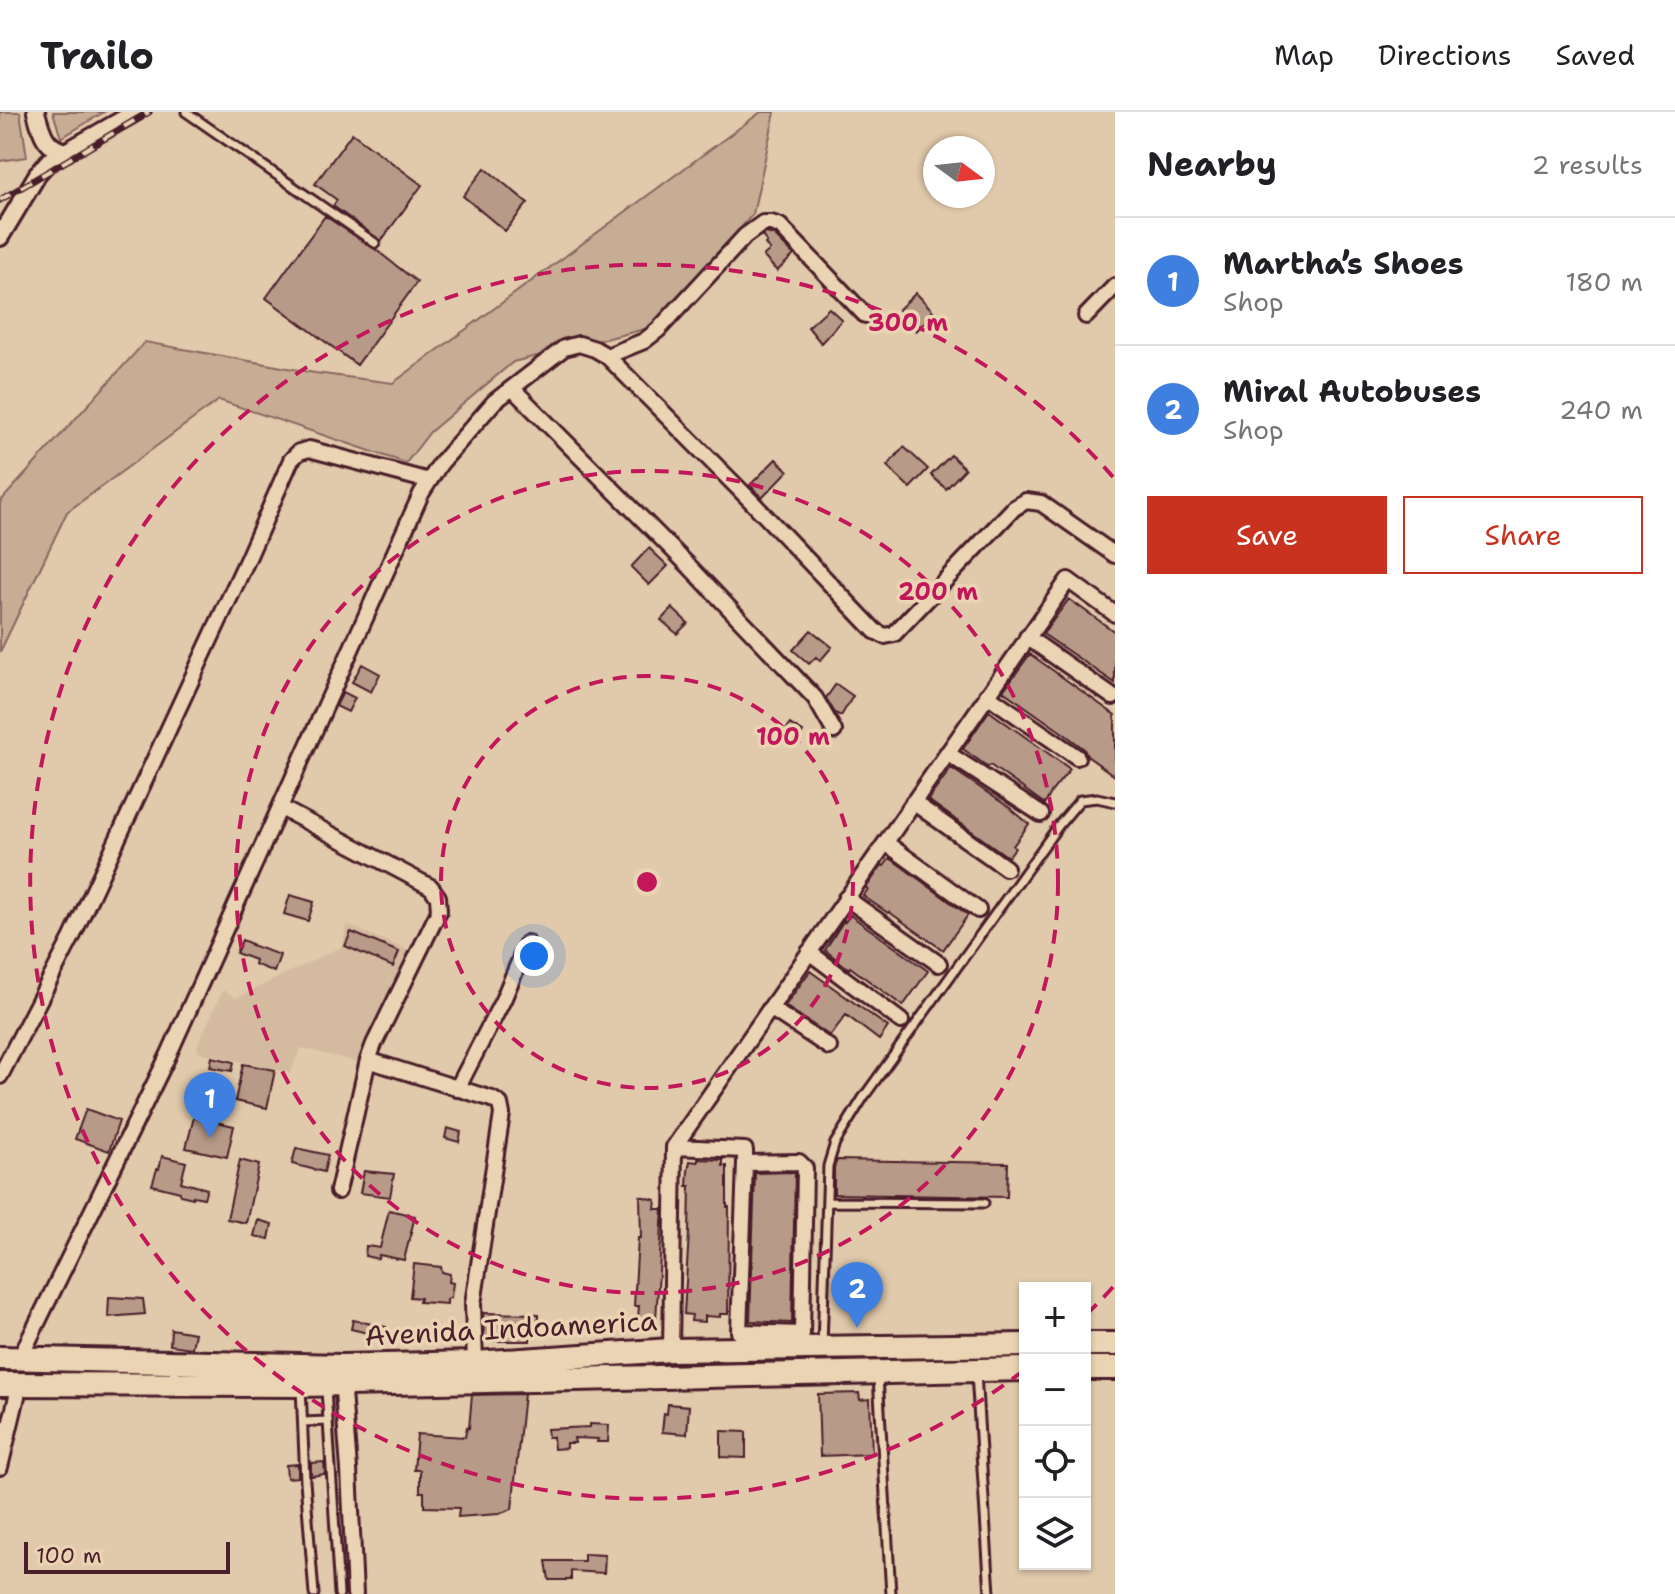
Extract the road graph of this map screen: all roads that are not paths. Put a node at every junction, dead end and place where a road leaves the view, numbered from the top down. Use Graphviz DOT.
graph roads {
  1 [pos="36,112"];
  2 [pos="136,112"];
  3 [pos="186,112"];
  4 [pos="42,134"];
  5 [pos="67,152"];
  6 [pos="48,162"];
  7 [pos="0,237"];
  8 [pos="375,243"];
  9 [pos="1115,286"];
  10 [pos="865,315"];
  11 [pos="1086,316"];
  12 [pos="607,356"];
  13 [pos="512,388"];
  14 [pos="429,481"];
  15 [pos="1115,555"];
  16 [pos="1115,614"];
  17 [pos="1027,637"];
  18 [pos="987,695"];
  19 [pos="1113,697"];
  20 [pos="834,731"];
  21 [pos="947,753"];
  22 [pos="1077,757"];
  23 [pos="913,802"];
  24 [pos="1115,802"];
  25 [pos="281,808"];
  26 [pos="1041,814"];
  27 [pos="886,843"];
  28 [pos="1006,868"];
  29 [pos="846,898"];
  30 [pos="978,910"];
  31 [pos="527,943"];
  32 [pos="809,952"];
  33 [pos="939,964"];
  34 [pos="770,1008"];
  35 [pos="901,1021"];
  36 [pos="829,1047"];
  37 [pos="368,1060"];
  38 [pos="0,1076"];
  39 [pos="457,1089"];
  40 [pos="674,1147"];
  41 [pos="745,1163"];
  42 [pos="338,1191"];
  43 [pos="827,1202"];
  44 [pos="984,1203"];
  45 [pos="1091,1344"];
  46 [pos="1115,1344"];
  47 [pos="1019,1345"];
  48 [pos="822,1348"];
  49 [pos="671,1350"];
  50 [pos="10,1358"];
  51 [pos="475,1363"];
  52 [pos="1091,1368"];
  53 [pos="1115,1368"];
  54 [pos="976,1369"];
  55 [pos="1019,1369"];
  56 [pos="877,1371"];
  57 [pos="333,1375"];
  58 [pos="10,1384"];
  59 [pos="301,1385"];
  60 [pos="327,1421"];
  61 [pos="303,1422"];
  62 [pos="0,1467"];
  63 [pos="314,1594"];
  64 [pos="339,1594"];
  65 [pos="355,1594"];
  66 [pos="891,1594"];
  67 [pos="990,1594"];
  1 -- 4 [label="street"];
  2 -- 5 [label="street"];
  3 -- 8 [label="lane"];
  4 -- 5 [label="street"];
  4 -- 6 [label="street"];
  5 -- 6 [label="street"];
  6 -- 7 [label="street"];
  9 -- 11 [label="street"];
  10 -- 12 [label="street"];
  12 -- 13 [label="street"];
  12 -- 15 [label="street"];
  13 -- 14 [label="street"];
  13 -- 20 [label="street"];
  14 -- 25 [label="street"];
  14 -- 38 [label="street"];
  16 -- 17 [label="street"];
  17 -- 18 [label="street"];
  17 -- 19 [label="street"];
  18 -- 21 [label="street"];
  18 -- 22 [label="street"];
  21 -- 23 [label="street"];
  21 -- 26 [label="street"];
  23 -- 27 [label="street"];
  23 -- 28 [label="street"];
  24 -- 43 [label="lane"];
  25 -- 37 [label="street"];
  25 -- 50 [label="street"];
  27 -- 29 [label="street"];
  27 -- 30 [label="street"];
  29 -- 32 [label="street"];
  29 -- 33 [label="street"];
  31 -- 39 [label="street"];
  32 -- 34 [label="street"];
  32 -- 35 [label="street"];
  34 -- 36 [label="street"];
  34 -- 40 [label="street"];
  37 -- 39 [label="street"];
  37 -- 42 [label="street"];
  39 -- 51 [label="street"];
  40 -- 41 [label="street"];
  40 -- 49 [label="street"];
  41 -- 41 [label="street"];
  43 -- 44 [label="lane"];
  43 -- 48 [label="lane"];
  45 -- 46 [label="main road"];
  47 -- 48 [label="main road, Avenida Indoamerica"];
  48 -- 49 [label="main road, Avenida Indoamerica"];
  49 -- 51 [label="main road, Avenida Indoamerica"];
  50 -- 57 [label="main road, Avenida Indoamerica"];
  51 -- 57 [label="main road, Avenida Indoamerica"];
  52 -- 53 [label="main road"];
  54 -- 55 [label="main road, Avenida Indoamerica"];
  54 -- 56 [label="main road, Avenida Indoamerica"];
  54 -- 67 [label="lane"];
  56 -- 57 [label="main road, Avenida Indoamerica"];
  56 -- 66 [label="lane"];
  57 -- 59 [label="main road, Avenida Indoamerica"];
  57 -- 60 [label="lane"];
  57 -- 65 [label="street"];
  58 -- 59 [label="main road, Avenida Indoamerica"];
  58 -- 62 [label="street"];
  59 -- 61 [label="lane"];
  60 -- 61 [label="lane"];
  60 -- 64 [label="lane"];
  61 -- 63 [label="lane"];
}
